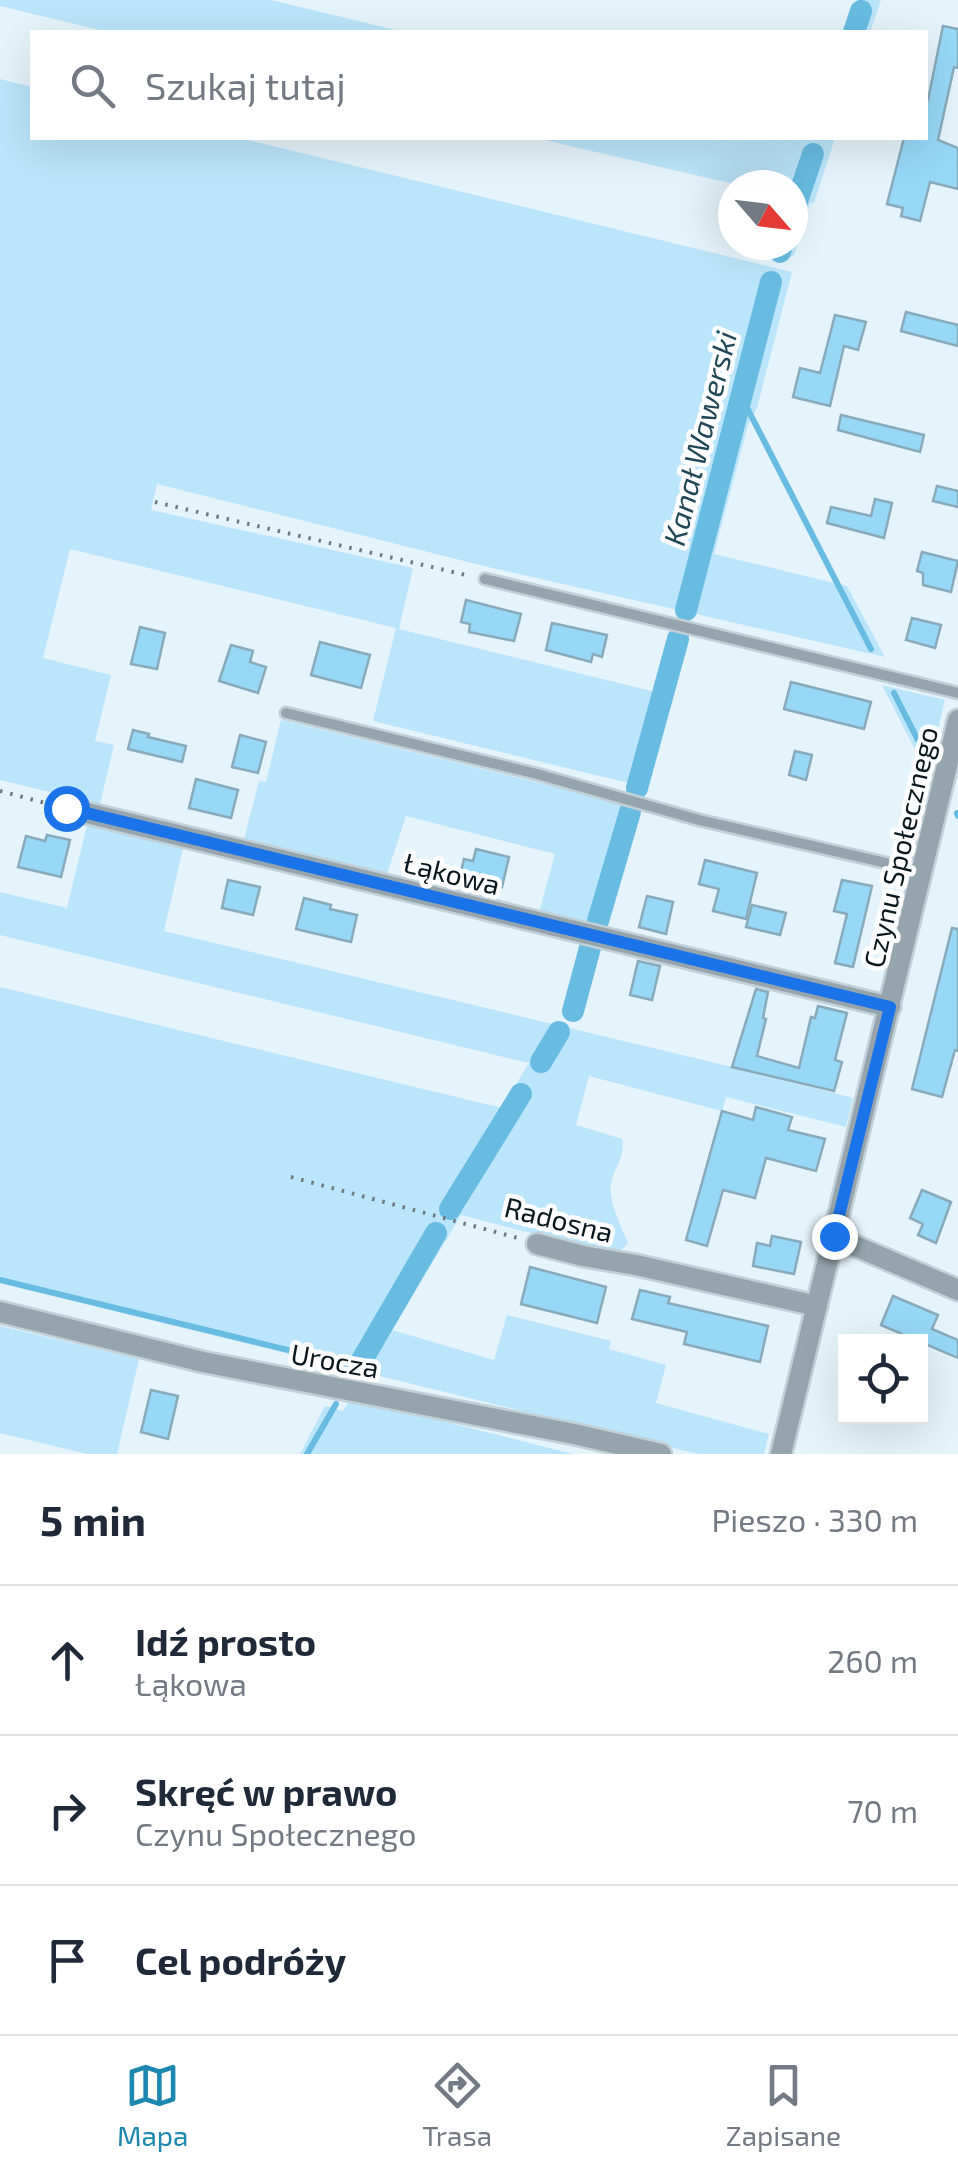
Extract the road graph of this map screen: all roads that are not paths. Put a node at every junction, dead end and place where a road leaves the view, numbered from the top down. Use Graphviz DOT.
graph roads {
  1 [pos="484,579"];
  2 [pos="958,694"];
  3 [pos="286,713"];
  4 [pos="958,720"];
  5 [pos="950,788"];
  6 [pos="66,808"];
  7 [pos="921,871"];
  8 [pos="890,1007"];
  9 [pos="834,1236"];
  10 [pos="537,1244"];
  11 [pos="958,1290"];
  12 [pos="817,1306"];
  13 [pos="0,1312"];
  14 [pos="661,1454"];
  15 [pos="781,1454"];
  1 -- 2 [label="lane"];
  3 -- 7 [label="lane"];
  4 -- 5 [label="street, Czynu Społecznego"];
  5 -- 7 [label="street, Czynu Społecznego"];
  6 -- 8 [label="street, Łąkowa"];
  7 -- 8 [label="street, Czynu Społecznego"];
  8 -- 9 [label="street, Czynu Społecznego"];
  9 -- 11 [label="street"];
  9 -- 12 [label="street, Czynu Społecznego"];
  10 -- 12 [label="street, Radosna"];
  12 -- 15 [label="street, Czynu Społecznego"];
  13 -- 14 [label="street, Urocza"];
}
